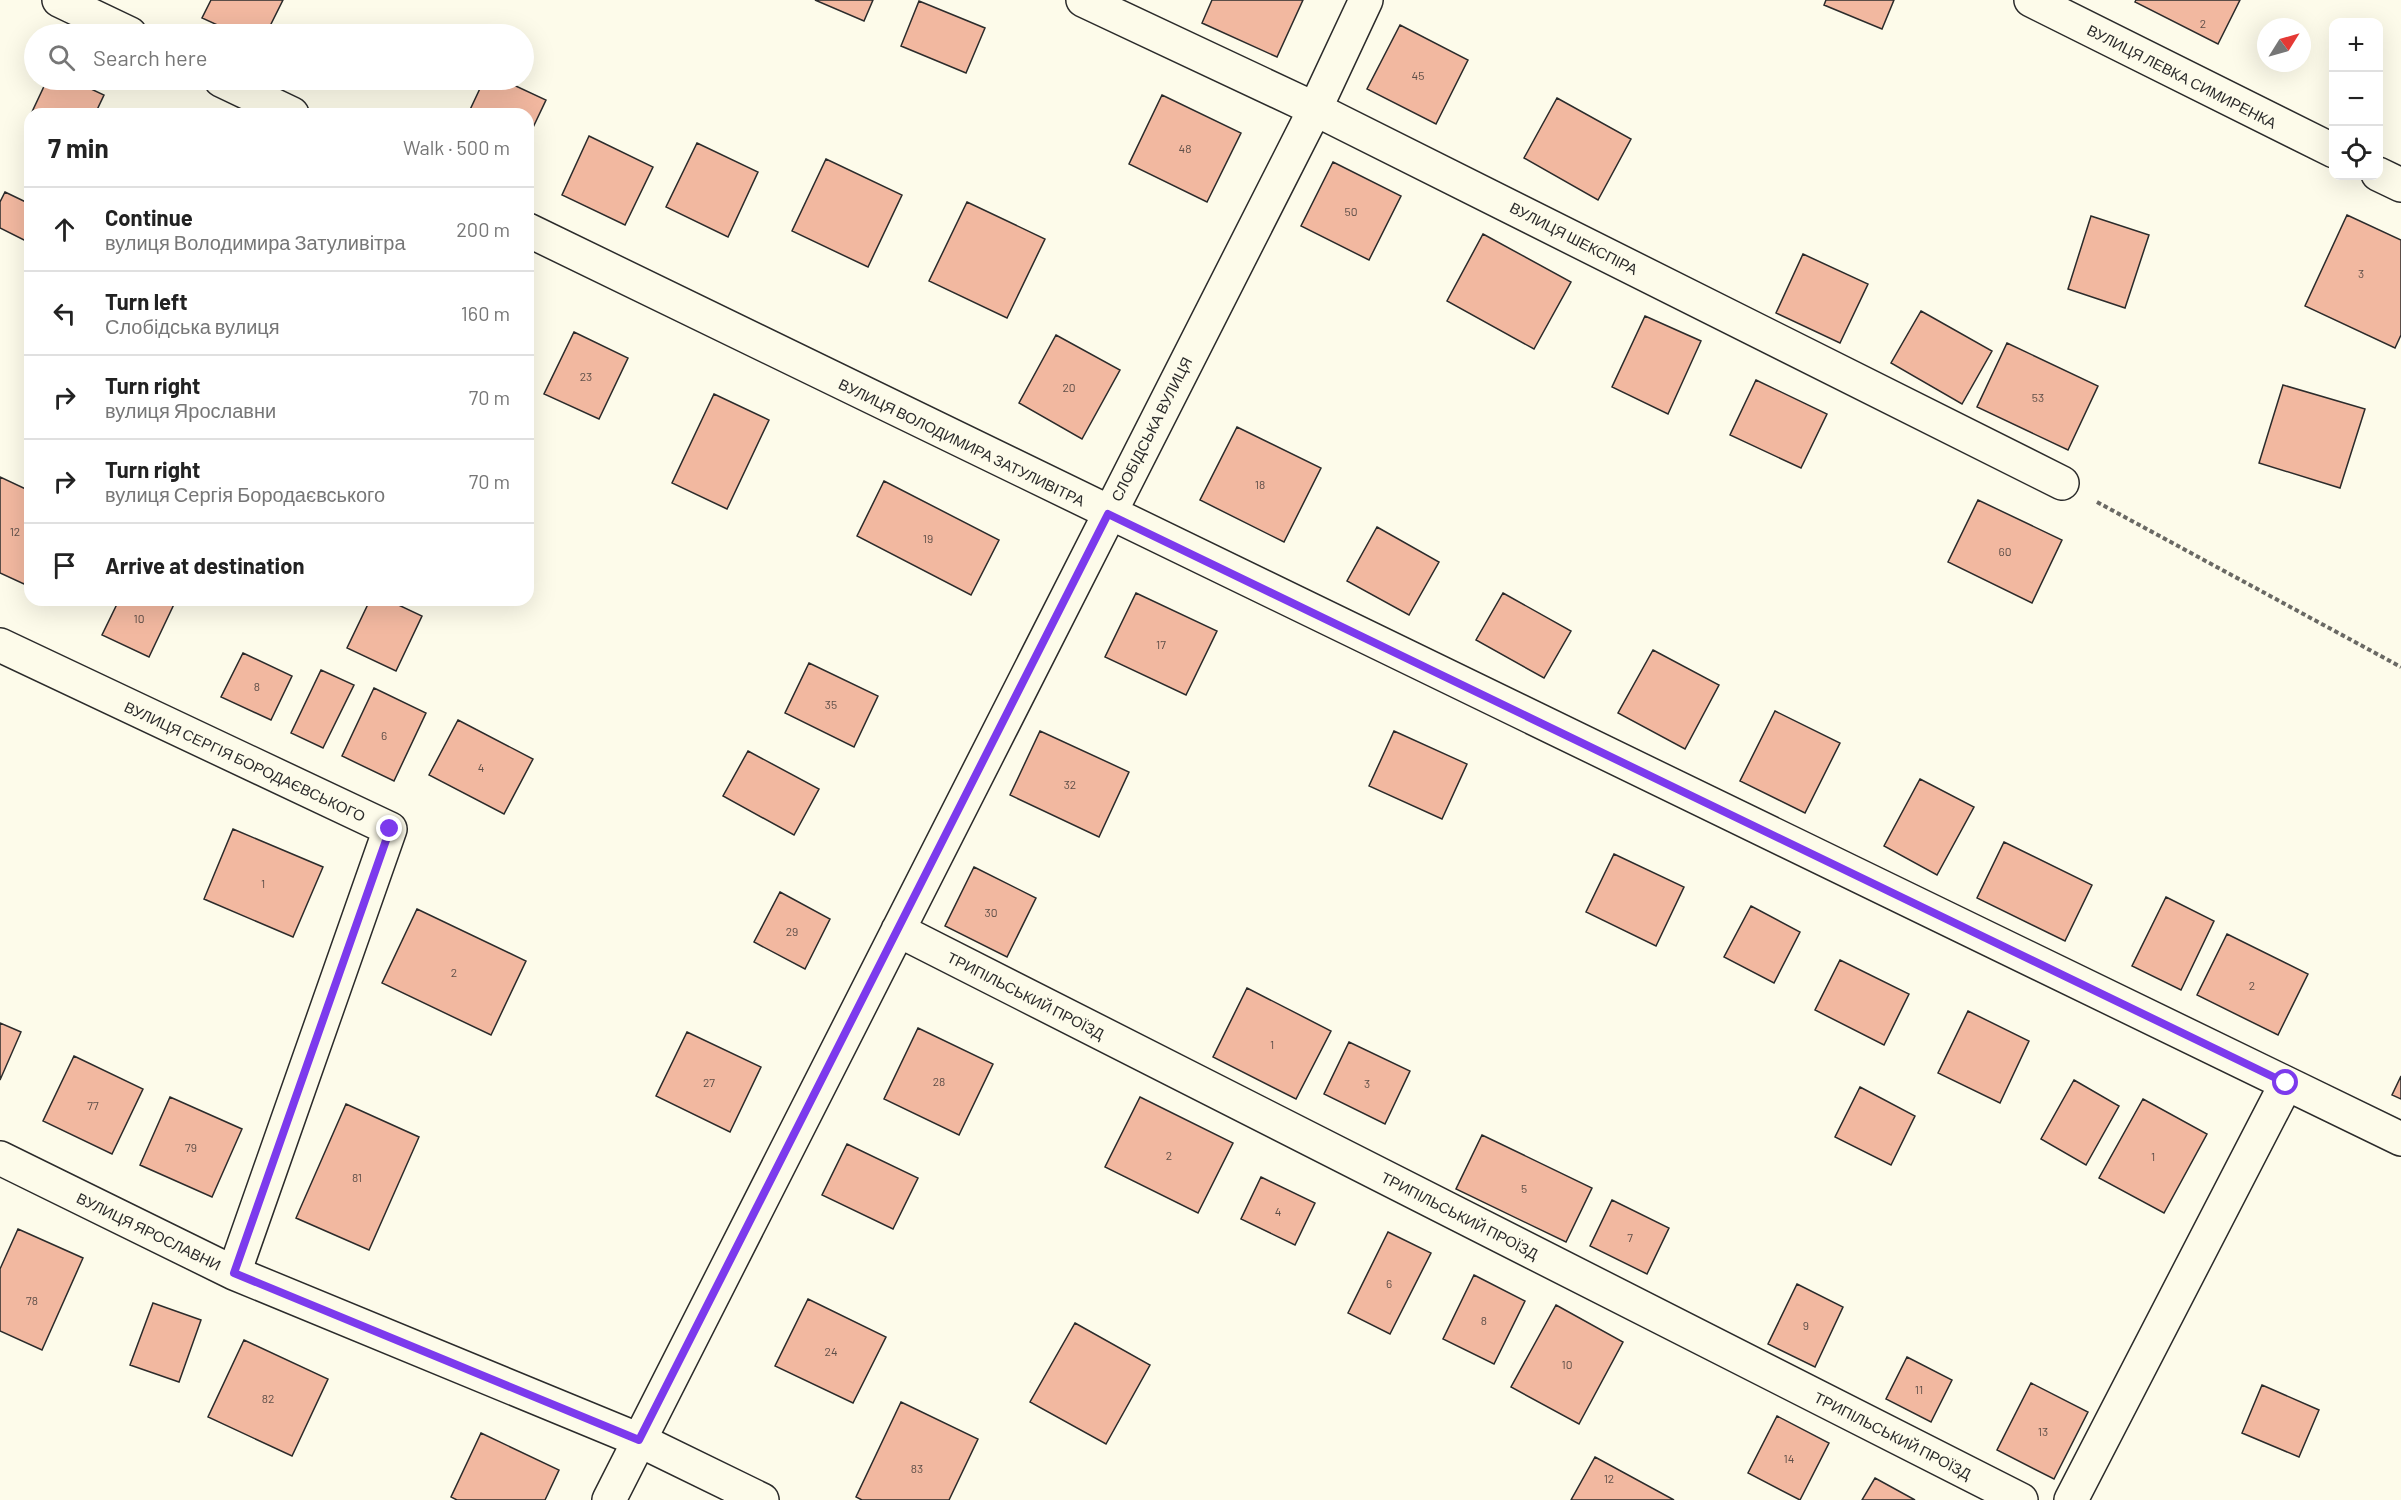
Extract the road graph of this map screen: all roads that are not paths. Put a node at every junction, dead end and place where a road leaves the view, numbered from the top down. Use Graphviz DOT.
graph roads {
  1 [pos="59,0"];
  2 [pos="1083,0"];
  3 [pos="1366,0"];
  4 [pos="2031,0"];
  5 [pos="109,24"];
  6 [pos="242,90"];
  7 [pos="279,108"];
  8 [pos="1315,109"];
  9 [pos="2329,149"];
  10 [pos="2383,176"];
  11 [pos="2401,185"];
  12 [pos="534,233"];
  13 [pos="2062,483"];
  14 [pos="1108,514"];
  15 [pos="0,645"];
  16 [pos="898,930"];
  17 [pos="2286,1083"];
  18 [pos="2401,1139"];
  19 [pos="0,1158"];
  20 [pos="234,1273"];
  21 [pos="639,1440"];
  22 [pos="609,1500"];
  23 [pos="762,1500"];
  24 [pos="2021,1500"];
  25 [pos="2071,1500"];
  1 -- 5 [label="street"];
  2 -- 8 [label="street, ВУЛИЦЯ ШЕКСПІРА"];
  3 -- 8 [label="street, СЛОБІДСЬКА ВУЛИЦЯ"];
  4 -- 9 [label="street, ВУЛИЦЯ ЛЕВКА СИМИРЕНКА"];
  6 -- 7 [label="street"];
  8 -- 13 [label="street, ВУЛИЦЯ ШЕКСПІРА"];
  8 -- 14 [label="street, СЛОБІДСЬКА ВУЛИЦЯ"];
  10 -- 11 [label="street"];
  12 -- 14 [label="street, ВУЛИЦЯ ВОЛОДИМИРА ЗАТУЛИВІТРА"];
  14 -- 16 [label="street, СЛОБІДСЬКА ВУЛИЦЯ"];
  14 -- 17 [label="street, ВУЛИЦЯ ВОЛОДИМИРА ЗАТУЛИВІТРА"];
  15 -- 20 [label="street, ВУЛИЦЯ СЕРГІЯ БОРОДАЄВСЬКОГО"];
  16 -- 21 [label="street, СЛОБІДСЬКА ВУЛИЦЯ"];
  16 -- 24 [label="street, ТРИПІЛЬСЬКИЙ ПРОЇЗД"];
  17 -- 18 [label="street, ВУЛИЦЯ ВОЛОДИМИРА ЗАТУЛИВІТРА"];
  17 -- 25 [label="street"];
  19 -- 20 [label="street, ВУЛИЦЯ ЯРОСЛАВНИ"];
  20 -- 21 [label="street, ВУЛИЦЯ ЯРОСЛАВНИ"];
  21 -- 22 [label="street, СЛОБІДСЬКА ВУЛИЦЯ"];
  21 -- 23 [label="street, ВУЛИЦЯ ЯРОСЛАВНИ"];
}
